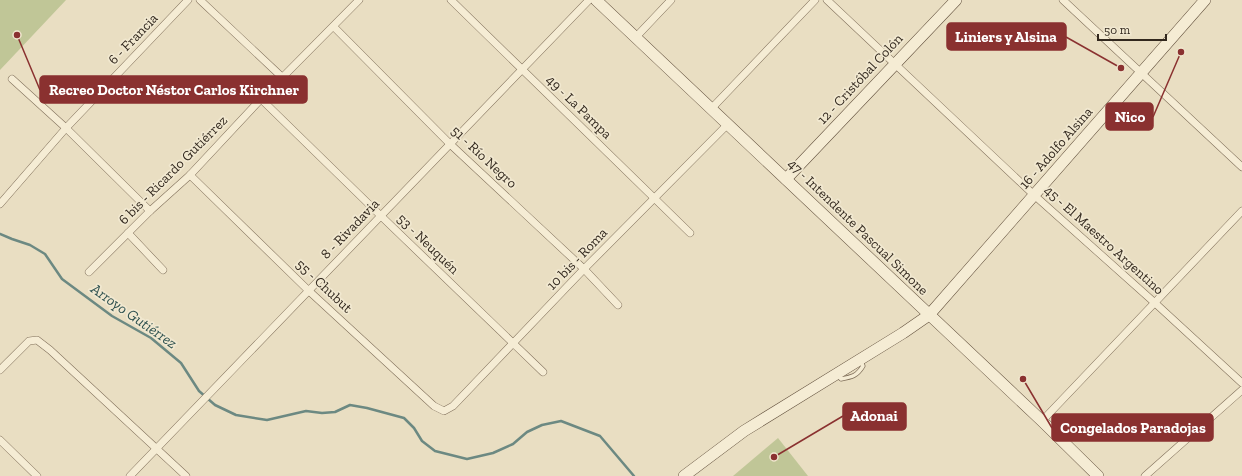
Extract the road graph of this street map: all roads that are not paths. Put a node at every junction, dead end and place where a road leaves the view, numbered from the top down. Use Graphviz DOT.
graph roads {
  1 [pos="188,0"];
  2 [pos="200,0"];
  3 [pos="360,0"];
  4 [pos="451,0"];
  5 [pos="588,0"];
  6 [pos="596,0"];
  7 [pos="671,0"];
  8 [pos="814,0"];
  9 [pos="827,0"];
  10 [pos="956,0"];
  11 [pos="1063,0"];
  12 [pos="1205,0"];
  13 [pos="334,27"];
  14 [pos="636,37"];
  15 [pos="896,64"];
  16 [pos="522,70"];
  17 [pos="1141,73"];
  18 [pos="283,78"];
  19 [pos="12,79"];
  20 [pos="261,99"];
  21 [pos="711,109"];
  22 [pos="728,124"];
  23 [pos="66,128"];
  24 [pos="450,144"];
  25 [pos="1242,167"];
  26 [pos="190,175"];
  27 [pos="786,179"];
  28 [pos="1034,195"];
  29 [pos="655,198"];
  30 [pos="0,204"];
  31 [pos="150,211"];
  32 [pos="1242,211"];
  33 [pos="380,216"];
  34 [pos="128,233"];
  35 [pos="690,233"];
  36 [pos="584,269"];
  37 [pos="163,270"];
  38 [pos="89,272"];
  39 [pos="309,291"];
  40 [pos="1155,303"];
  41 [pos="618,305"];
  42 [pos="929,315"];
  43 [pos="513,344"];
  44 [pos="0,370"];
  45 [pos="543,372"];
  46 [pos="1242,383"];
  47 [pos="1242,390"];
  48 [pos="444,411"];
  49 [pos="1042,421"];
  50 [pos="0,440"];
  51 [pos="156,449"];
  52 [pos="37,476"];
  53 [pos="130,476"];
  54 [pos="186,476"];
  55 [pos="684,476"];
  56 [pos="1098,476"];
  57 [pos="1145,476"];
  1 -- 23 [label="street, 6 - Francia"];
  2 -- 18 [label="street"];
  3 -- 13 [label="street, 6 bis - Ricardo Gutiérrez"];
  4 -- 16 [label="street, 49 - La Pampa"];
  5 -- 16 [label="street, 8 - Rivadavia"];
  6 -- 14 [label="street, 47 - Intendente Pascual Simone"];
  7 -- 14 [label="street"];
  8 -- 21 [label="street"];
  9 -- 15 [label="street, 45 - El Maestro Argentino"];
  10 -- 15 [label="street, 12 - Cristóbal Colón"];
  11 -- 17 [label="street"];
  12 -- 17 [label="street, 16 - Adolfo Alsina"];
  13 -- 18 [label="street, 6 bis - Ricardo Gutiérrez"];
  13 -- 24 [label="street, 51 - Río Negro"];
  14 -- 21 [label="street, 47 - Intendente Pascual Simone"];
  15 -- 27 [label="street, 12 - Cristóbal Colón"];
  15 -- 28 [label="street, 45 - El Maestro Argentino"];
  16 -- 24 [label="street, 8 - Rivadavia"];
  16 -- 29 [label="street, 49 - La Pampa"];
  17 -- 25 [label="street"];
  17 -- 28 [label="street, 16 - Adolfo Alsina"];
  18 -- 20 [label="street, 6 bis - Ricardo Gutiérrez"];
  19 -- 23 [label="street"];
  20 -- 26 [label="street, 6 bis - Ricardo Gutiérrez"];
  20 -- 33 [label="street, 53 - Neuquén"];
  21 -- 22 [label="street, 47 - Intendente Pascual Simone"];
  22 -- 27 [label="street, 47 - Intendente Pascual Simone"];
  22 -- 29 [label="street, 10 bis - Roma"];
  23 -- 30 [label="street, 6 - Francia"];
  23 -- 31 [label="street"];
  24 -- 33 [label="street, 8 - Rivadavia"];
  24 -- 36 [label="street, 51 - Río Negro"];
  26 -- 31 [label="street, 6 bis - Ricardo Gutiérrez"];
  26 -- 39 [label="street, 55 - Chubut"];
  27 -- 42 [label="street, 47 - Intendente Pascual Simone"];
  28 -- 40 [label="street, 45 - El Maestro Argentino"];
  28 -- 42 [label="street, 16 - Adolfo Alsina"];
  29 -- 35 [label="street, 49 - La Pampa"];
  29 -- 36 [label="street, 10 bis - Roma"];
  31 -- 34 [label="street, 6 bis - Ricardo Gutiérrez"];
  32 -- 40 [label="street"];
  33 -- 39 [label="street, 8 - Rivadavia"];
  33 -- 43 [label="street, 53 - Neuquén"];
  34 -- 37 [label="street"];
  34 -- 38 [label="street, 6 bis - Ricardo Gutiérrez"];
  36 -- 41 [label="street, 51 - Río Negro"];
  36 -- 43 [label="street, 10 bis - Roma"];
  39 -- 48 [label="street, 55 - Chubut"];
  39 -- 51 [label="street, 8 - Rivadavia"];
  40 -- 46 [label="street, 45 - El Maestro Argentino"];
  40 -- 49 [label="street"];
  42 -- 49 [label="street, 47 - Intendente Pascual Simone"];
  42 -- 55 [label="street, 16 - Adolfo Alsina"];
  43 -- 45 [label="street, 53 - Neuquén"];
  43 -- 48 [label="street, 10 bis - Roma"];
  44 -- 51 [label="street"];
  47 -- 57 [label="street"];
  49 -- 56 [label="street, 47 - Intendente Pascual Simone"];
  50 -- 52 [label="street"];
  51 -- 53 [label="street, 8 - Rivadavia"];
  51 -- 54 [label="street"];
}
